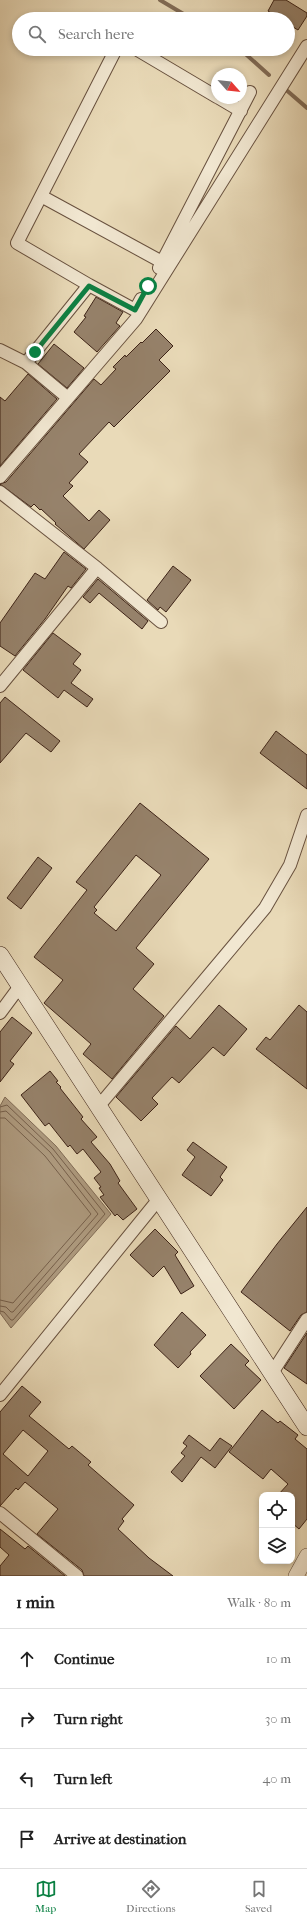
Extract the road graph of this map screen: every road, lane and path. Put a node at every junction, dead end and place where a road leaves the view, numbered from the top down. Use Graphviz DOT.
graph roads {
  1 [pos="307,46"];
  2 [pos="112,56"];
  3 [pos="148,56"];
  4 [pos="250,92"];
  5 [pos="211,93"];
  6 [pos="230,104"];
  7 [pos="241,110"];
  8 [pos="41,196"];
  9 [pos="162,262"];
  10 [pos="89,286"];
  11 [pos="0,350"];
  12 [pos="26,363"];
  13 [pos="68,398"];
  14 [pos="0,477"];
  15 [pos="0,492"];
  16 [pos="97,568"];
  17 [pos="161,622"];
  18 [pos="0,686"];
  19 [pos="307,816"];
  20 [pos="0,955"];
  21 [pos="20,986"];
  22 [pos="0,1013"];
  23 [pos="98,1107"];
  24 [pos="158,1200"];
  25 [pos="307,1319"];
  26 [pos="272,1373"];
  27 [pos="0,1395"];
  28 [pos="307,1427"];
  29 [pos="0,1513"];
  30 [pos="307,1556"];
  31 [pos="77,1576"];
  32 [pos="296,1576"];
  1 -- 13 [label="street"];
  2 -- 8 [label="street"];
  3 -- 5 [label="street"];
  4 -- 7 [label="street"];
  6 -- 7 [label="street"];
  7 -- 9 [label="street"];
  8 -- 9 [label="street"];
  8 -- 10 [label="street"];
  9 -- 10 [label="street"];
  10 -- 12 [label="street"];
  11 -- 12 [label="street"];
  12 -- 13 [label="street"];
  13 -- 14 [label="street"];
  15 -- 16 [label="street"];
  16 -- 17 [label="street"];
  16 -- 18 [label="street"];
  19 -- 23 [label="street"];
  20 -- 21 [label="main road"];
  21 -- 22 [label="street"];
  21 -- 23 [label="main road"];
  23 -- 24 [label="main road"];
  24 -- 26 [label="main road"];
  24 -- 27 [label="street"];
  25 -- 26 [label="street"];
  26 -- 28 [label="main road"];
  29 -- 31 [label="street"];
  30 -- 32 [label="street"];
}
